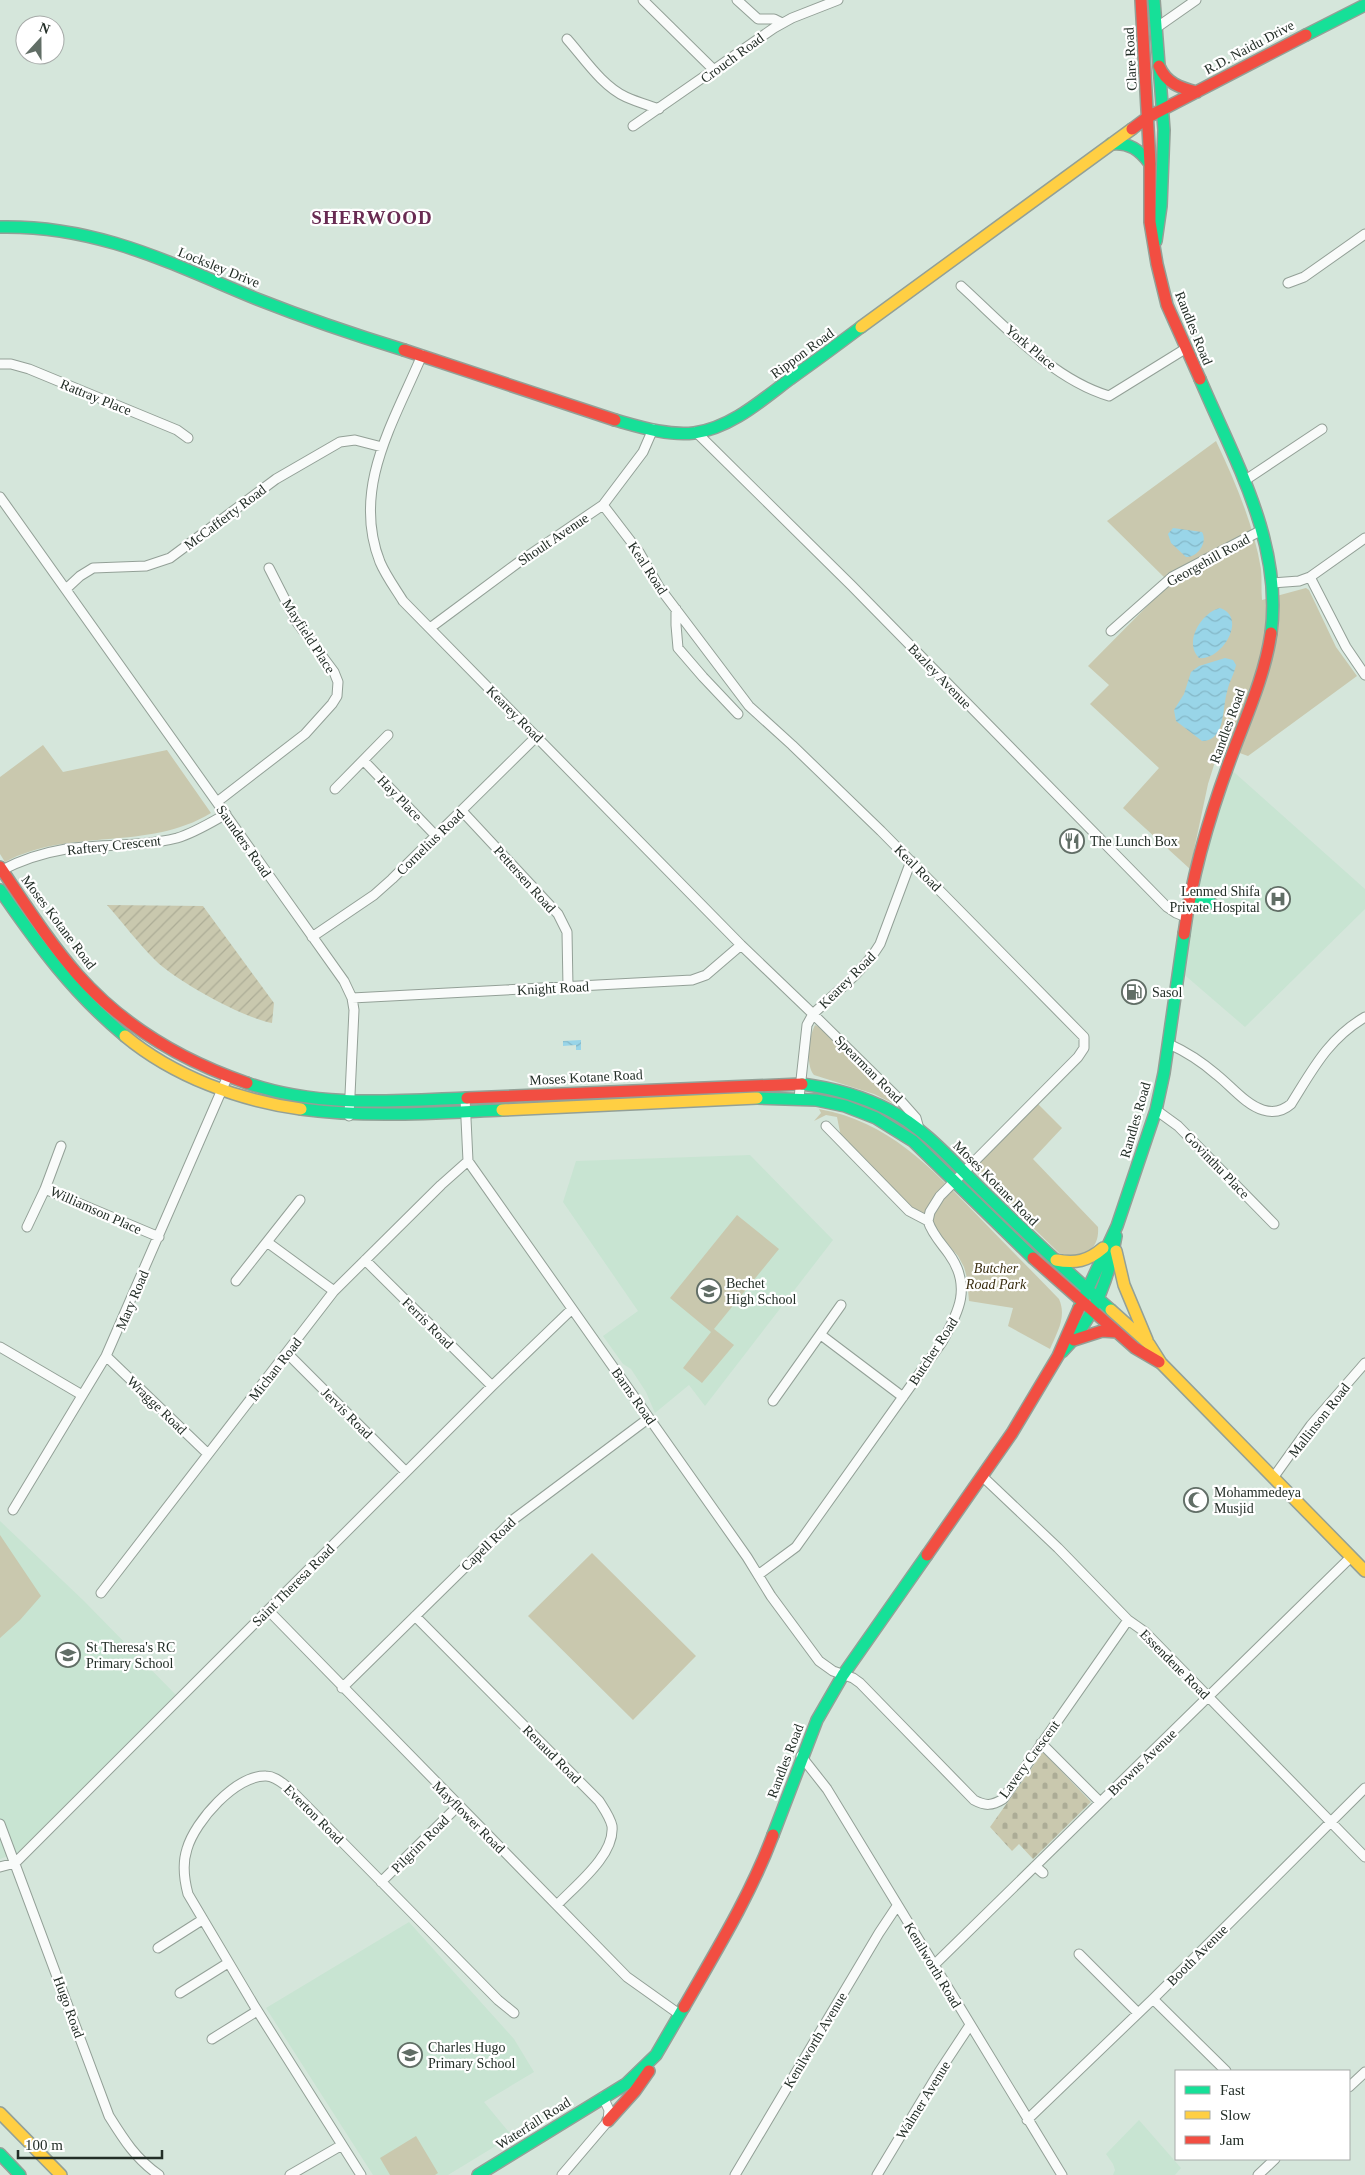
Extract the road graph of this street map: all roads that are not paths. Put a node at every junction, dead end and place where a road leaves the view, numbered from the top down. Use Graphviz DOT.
graph roads {
  1 [pos="643,0"];
  2 [pos="737,0"];
  3 [pos="838,0"];
  4 [pos="1141,0"];
  5 [pos="1154,0"];
  6 [pos="1196,0"];
  7 [pos="1365,5"];
  8 [pos="782,24"];
  9 [pos="1156,28"];
  10 [pos="567,39"];
  11 [pos="1158,62"];
  12 [pos="715,71"];
  13 [pos="1197,92"];
  14 [pos="660,109"];
  15 [pos="1162,110"];
  16 [pos="1148,117"];
  17 [pos="633,126"];
  18 [pos="1111,144"];
  19 [pos="1150,164"];
  20 [pos="0,227"];
  21 [pos="1365,234"];
  22 [pos="1154,246"];
  23 [pos="1288,283"];
  24 [pos="961,286"];
  25 [pos="1185,349"];
  26 [pos="422,355"];
  27 [pos="0,364"];
  28 [pos="653,429"];
  29 [pos="1322,429"];
  30 [pos="696,432"];
  31 [pos="188,438"];
  32 [pos="382,447"];
  33 [pos="1244,481"];
  34 [pos="0,497"];
  35 [pos="603,505"];
  36 [pos="1262,530"];
  37 [pos="1365,538"];
  38 [pos="270,568"];
  39 [pos="1310,577"];
  40 [pos="1272,583"];
  41 [pos="66,589"];
  42 [pos="676,609"];
  43 [pos="430,628"];
  44 [pos="1111,631"];
  45 [pos="1365,675"];
  46 [pos="738,714"];
  47 [pos="388,735"];
  48 [pos="538,736"];
  49 [pos="364,761"];
  50 [pos="334,789"];
  51 [pos="217,802"];
  52 [pos="462,811"];
  53 [pos="226,814"];
  54 [pos="436,836"];
  55 [pos="911,861"];
  56 [pos="1,869"];
  57 [pos="0,890"];
  58 [pos="1189,903"];
  59 [pos="1211,903"];
  60 [pos="1186,917"];
  61 [pos="312,937"];
  62 [pos="740,945"];
  63 [pos="568,987"];
  64 [pos="352,998"];
  65 [pos="812,1014"];
  66 [pos="1365,1017"];
  67 [pos="1169,1044"];
  68 [pos="227,1078"];
  69 [pos="800,1084"];
  70 [pos="222,1090"];
  71 [pos="465,1098"];
  72 [pos="799,1098"];
  73 [pos="350,1103"];
  74 [pos="1156,1110"];
  75 [pos="466,1112"];
  76 [pos="349,1116"];
  77 [pos="826,1126"];
  78 [pos="919,1129"];
  79 [pos="61,1146"];
  80 [pos="468,1161"];
  81 [pos="963,1172"];
  82 [pos="955,1181"];
  83 [pos="45,1189"];
  84 [pos="300,1200"];
  85 [pos="928,1221"];
  86 [pos="1274,1224"];
  87 [pos="28,1227"];
  88 [pos="159,1237"];
  89 [pos="266,1242"];
  90 [pos="1111,1245"];
  91 [pos="1053,1259"];
  92 [pos="365,1260"];
  93 [pos="236,1281"];
  94 [pos="1087,1289"];
  95 [pos="334,1291"];
  96 [pos="1098,1298"];
  97 [pos="1082,1302"];
  98 [pos="841,1305"];
  99 [pos="572,1308"];
  100 [pos="1092,1311"];
  101 [pos="1117,1332"];
  102 [pos="821,1335"];
  103 [pos="1074,1340"];
  104 [pos="1149,1344"];
  105 [pos="0,1347"];
  106 [pos="288,1354"];
  107 [pos="106,1356"];
  108 [pos="1058,1356"];
  109 [pos="1161,1363"];
  110 [pos="1364,1365"];
  111 [pos="492,1386"];
  112 [pos="82,1395"];
  113 [pos="903,1397"];
  114 [pos="773,1401"];
  115 [pos="649,1418"];
  116 [pos="208,1454"];
  117 [pos="406,1472"];
  118 [pos="982,1476"];
  119 [pos="1273,1478"];
  120 [pos="13,1510"];
  121 [pos="1351,1557"];
  122 [pos="1365,1571"];
  123 [pos="758,1575"];
  124 [pos="101,1594"];
  125 [pos="268,1610"];
  126 [pos="415,1616"];
  127 [pos="1128,1620"];
  128 [pos="843,1675"];
  129 [pos="342,1688"];
  130 [pos="1208,1696"];
  131 [pos="1041,1743"];
  132 [pos="801,1756"];
  133 [pos="1365,1788"];
  134 [pos="1100,1802"];
  135 [pos="458,1806"];
  136 [pos="1332,1822"];
  137 [pos="0,1824"];
  138 [pos="1365,1857"];
  139 [pos="15,1863"];
  140 [pos="1035,1866"];
  141 [pos="0,1868"];
  142 [pos="1043,1874"];
  143 [pos="381,1882"];
  144 [pos="557,1904"];
  145 [pos="898,1906"];
  146 [pos="202,1920"];
  147 [pos="158,1948"];
  148 [pos="1079,1954"];
  149 [pos="228,1962"];
  150 [pos="933,1966"];
  151 [pos="180,1993"];
  152 [pos="1153,1998"];
  153 [pos="257,2011"];
  154 [pos="1138,2013"];
  155 [pos="514,2014"];
  156 [pos="679,2014"];
  157 [pos="970,2025"];
  158 [pos="212,2039"];
  159 [pos="656,2055"];
  160 [pos="1225,2070"];
  161 [pos="1365,2072"];
  162 [pos="1350,2086"];
  163 [pos="603,2097"];
  164 [pos="1,2112"];
  165 [pos="608,2120"];
  166 [pos="1027,2120"];
  167 [pos="342,2145"];
  168 [pos="0,2154"];
  169 [pos="1274,2160"];
  170 [pos="20,2175"];
  171 [pos="61,2175"];
  172 [pos="159,2175"];
  173 [pos="290,2175"];
  174 [pos="361,2175"];
  175 [pos="478,2175"];
  176 [pos="562,2175"];
  177 [pos="735,2175"];
  178 [pos="877,2175"];
  179 [pos="1062,2175"];
  180 [pos="1258,2175"];
  1 -- 12 [label="street"];
  2 -- 8 [label="street"];
  3 -- 8 [label="street, Crouch Road"];
  4 -- 16 [label="main road, Clare Road"];
  5 -- 9 [label="main road, Clare Road"];
  6 -- 9 [label="street"];
  7 -- 13 [label="main road, R.D. Naidu Drive"];
  8 -- 12 [label="street, Crouch Road"];
  9 -- 11 [label="main road, Clare Road"];
  10 -- 14 [label="street"];
  11 -- 13 [label="main road"];
  11 -- 15 [label="main road, Clare Road"];
  12 -- 14 [label="street, Crouch Road"];
  13 -- 15 [label="main road, R.D. Naidu Drive"];
  14 -- 17 [label="street, Crouch Road"];
  15 -- 16 [label="main road, R.D. Naidu Drive"];
  15 -- 22 [label="main road, Randles Road"];
  16 -- 18 [label="main road, Rippon Road"];
  16 -- 19 [label="main road, Randles Road"];
  18 -- 19 [label="main road"];
  18 -- 30 [label="main road, Rippon Road"];
  19 -- 22 [label="main road, Randles Road"];
  20 -- 26 [label="main road, Locksley Drive"];
  21 -- 23 [label="street"];
  22 -- 25 [label="main road, Randles Road"];
  24 -- 25 [label="street, York Place"];
  25 -- 33 [label="main road, Randles Road"];
  26 -- 28 [label="main road, Rippon Road"];
  26 -- 32 [label="street, Kearey Road"];
  27 -- 31 [label="street, Rattray Place"];
  28 -- 30 [label="main road, Rippon Road"];
  28 -- 35 [label="street, Shoult Avenue"];
  29 -- 33 [label="street"];
  30 -- 60 [label="street, Bazley Avenue"];
  32 -- 41 [label="street, McCafferty Road"];
  32 -- 43 [label="street, Kearey Road"];
  33 -- 36 [label="main road, Randles Road"];
  34 -- 41 [label="street, Saunders Road"];
  35 -- 42 [label="street, Keal Road"];
  35 -- 43 [label="street, Shoult Avenue"];
  36 -- 40 [label="main road, Randles Road"];
  36 -- 44 [label="street, Georgehill Road"];
  37 -- 39 [label="street"];
  38 -- 51 [label="street, Mayfield Place"];
  39 -- 40 [label="street"];
  39 -- 45 [label="street"];
  40 -- 58 [label="main road, Randles Road"];
  41 -- 51 [label="street, Saunders Road"];
  42 -- 46 [label="street"];
  42 -- 55 [label="street, Keal Road"];
  43 -- 48 [label="street, Kearey Road"];
  47 -- 49 [label="street"];
  48 -- 52 [label="street, Cornelius Road"];
  48 -- 62 [label="street, Kearey Road"];
  49 -- 50 [label="street"];
  49 -- 54 [label="street, Hay Place"];
  51 -- 53 [label="street, Saunders Road"];
  52 -- 54 [label="street, Cornelius Road"];
  52 -- 63 [label="street, Pettersen Road"];
  53 -- 56 [label="street, Raftery Crescent"];
  53 -- 61 [label="street, Saunders Road"];
  54 -- 61 [label="street, Cornelius Road"];
  55 -- 65 [label="street, Kearey Road"];
  55 -- 81 [label="street, Keal Road"];
  56 -- 68 [label="main road, Moses Kotane Road"];
  57 -- 70 [label="main road, Moses Kotane Road"];
  58 -- 59 [label="main road"];
  58 -- 60 [label="main road, Randles Road"];
  60 -- 67 [label="main road, Randles Road"];
  61 -- 64 [label="street, Saunders Road"];
  62 -- 63 [label="street, Knight Road"];
  62 -- 65 [label="street, Kearey Road"];
  63 -- 64 [label="street, Knight Road"];
  64 -- 73 [label="street, Saunders Road"];
  65 -- 69 [label="street, Kearey Road"];
  65 -- 78 [label="street, Spearman Road"];
  66 -- 67 [label="street"];
  67 -- 74 [label="main road, Randles Road"];
  68 -- 70 [label="street, Mary Road"];
  68 -- 73 [label="main road, Moses Kotane Road"];
  69 -- 71 [label="main road, Moses Kotane Road"];
  69 -- 72 [label="street, Kearey Road"];
  69 -- 78 [label="main road, Moses Kotane Road"];
  70 -- 76 [label="main road, Moses Kotane Road"];
  70 -- 88 [label="street, Mary Road"];
  71 -- 73 [label="main road, Moses Kotane Road"];
  71 -- 75 [label="street"];
  72 -- 75 [label="main road, Moses Kotane Road"];
  72 -- 82 [label="main road, Moses Kotane Road"];
  73 -- 76 [label="street, Saunders Road"];
  74 -- 86 [label="street, Govinthu Place"];
  74 -- 90 [label="main road, Randles Road"];
  75 -- 76 [label="main road, Moses Kotane Road"];
  75 -- 80 [label="street"];
  77 -- 85 [label="street"];
  78 -- 81 [label="main road, Moses Kotane Road"];
  79 -- 83 [label="street, Williamson Place"];
  80 -- 92 [label="street, Michan Road"];
  80 -- 99 [label="street, Barns Road"];
  81 -- 82 [label="street, Keal Road"];
  81 -- 91 [label="main road, Moses Kotane Road"];
  82 -- 85 [label="street, Keal Road"];
  82 -- 97 [label="main road, Moses Kotane Road"];
  83 -- 87 [label="street"];
  83 -- 88 [label="street, Williamson Place"];
  84 -- 89 [label="street"];
  85 -- 113 [label="street, Butcher Road"];
  88 -- 107 [label="street, Mary Road"];
  89 -- 93 [label="street"];
  89 -- 95 [label="street"];
  90 -- 91 [label="main road"];
  90 -- 94 [label="main road, Randles Road"];
  90 -- 96 [label="main road, Randles Road"];
  90 -- 104 [label="main road"];
  91 -- 94 [label="main road, Moses Kotane Road"];
  92 -- 95 [label="street, Michan Road"];
  92 -- 111 [label="street, Ferris Road"];
  94 -- 96 [label="main road, Moses Kotane Road"];
  94 -- 97 [label="main road, Randles Road"];
  95 -- 106 [label="street, Michan Road"];
  96 -- 100 [label="main road, Randles Road"];
  96 -- 104 [label="main road, Moses Kotane Road"];
  97 -- 100 [label="main road, Moses Kotane Road"];
  97 -- 108 [label="main road, Randles Road"];
  98 -- 102 [label="street"];
  99 -- 111 [label="street, Saint Theresa Road"];
  99 -- 115 [label="street, Barns Road"];
  100 -- 101 [label="main road, Moses Kotane Road"];
  100 -- 103 [label="main road, Randles Road"];
  101 -- 103 [label="main road"];
  101 -- 109 [label="main road, Moses Kotane Road"];
  102 -- 113 [label="street"];
  102 -- 114 [label="street"];
  103 -- 108 [label="main road, Randles Road"];
  104 -- 109 [label="main road, Moses Kotane Road"];
  105 -- 112 [label="street"];
  106 -- 116 [label="street, Michan Road"];
  106 -- 117 [label="street, Jervis Road"];
  107 -- 112 [label="street, Mary Road"];
  107 -- 116 [label="street, Wragge Road"];
  108 -- 118 [label="main road, Randles Road"];
  109 -- 119 [label="main road, Moses Kotane Road"];
  110 -- 119 [label="street, Mallinson Road"];
  111 -- 117 [label="street, Saint Theresa Road"];
  112 -- 120 [label="street, Mary Road"];
  113 -- 123 [label="street, Butcher Road"];
  115 -- 123 [label="street, Barns Road"];
  115 -- 126 [label="street, Capell Road"];
  116 -- 124 [label="street, Michan Road"];
  117 -- 125 [label="street, Saint Theresa Road"];
  118 -- 127 [label="street, Essendene Road"];
  118 -- 128 [label="main road, Randles Road"];
  119 -- 121 [label="main road, Moses Kotane Road"];
  121 -- 122 [label="main road, Moses Kotane Road"];
  121 -- 130 [label="street, Browns Avenue"];
  123 -- 128 [label="street, Barns Road"];
  125 -- 129 [label="street, Mayflower Road"];
  125 -- 139 [label="street, Saint Theresa Road"];
  126 -- 129 [label="street, Capell Road"];
  126 -- 144 [label="street, Renaud Road"];
  127 -- 130 [label="street, Essendene Road"];
  127 -- 131 [label="street, Lavery Crescent"];
  128 -- 131 [label="street, Lavery Crescent"];
  128 -- 132 [label="main road, Randles Road"];
  129 -- 135 [label="street, Mayflower Road"];
  130 -- 134 [label="street, Browns Avenue"];
  130 -- 136 [label="street, Essendene Road"];
  131 -- 134 [label="street"];
  132 -- 145 [label="street, Kenilworth Road"];
  132 -- 156 [label="main road, Randles Road"];
  133 -- 136 [label="street, Booth Avenue"];
  134 -- 140 [label="street, Browns Avenue"];
  135 -- 143 [label="street, Pilgrim Road"];
  135 -- 144 [label="street, Mayflower Road"];
  136 -- 138 [label="street, Essendene Road"];
  136 -- 152 [label="street, Booth Avenue"];
  137 -- 139 [label="street, Hugo Road"];
  139 -- 141 [label="street"];
  139 -- 172 [label="street, Hugo Road"];
  140 -- 142 [label="street"];
  140 -- 150 [label="street, Browns Avenue"];
  143 -- 146 [label="street, Everton Road"];
  143 -- 155 [label="street, Everton Road"];
  144 -- 156 [label="street, Mayflower Road"];
  145 -- 150 [label="street, Kenilworth Road"];
  145 -- 177 [label="street, Kenilworth Avenue"];
  146 -- 147 [label="street"];
  146 -- 149 [label="street, Everton Road"];
  148 -- 154 [label="street"];
  149 -- 151 [label="street"];
  149 -- 153 [label="street, Everton Road"];
  150 -- 157 [label="street, Kenilworth Road"];
  152 -- 154 [label="street, Booth Avenue"];
  152 -- 160 [label="street"];
  153 -- 158 [label="street"];
  153 -- 167 [label="street, Everton Road"];
  154 -- 166 [label="street, Booth Avenue"];
  156 -- 159 [label="main road, Randles Road"];
  157 -- 166 [label="street, Kenilworth Road"];
  157 -- 178 [label="street, Walmer Avenue"];
  159 -- 163 [label="main road, Randles Road"];
  159 -- 165 [label="main road"];
  161 -- 162 [label="street"];
  163 -- 165 [label="street"];
  163 -- 175 [label="main road, Waterfall Road"];
  164 -- 171 [label="main road"];
  165 -- 176 [label="street"];
  166 -- 179 [label="street, Kenilworth Road"];
  167 -- 173 [label="street"];
  167 -- 174 [label="street, Everton Road"];
  168 -- 170 [label="main road"];
  169 -- 180 [label="street"];
}
